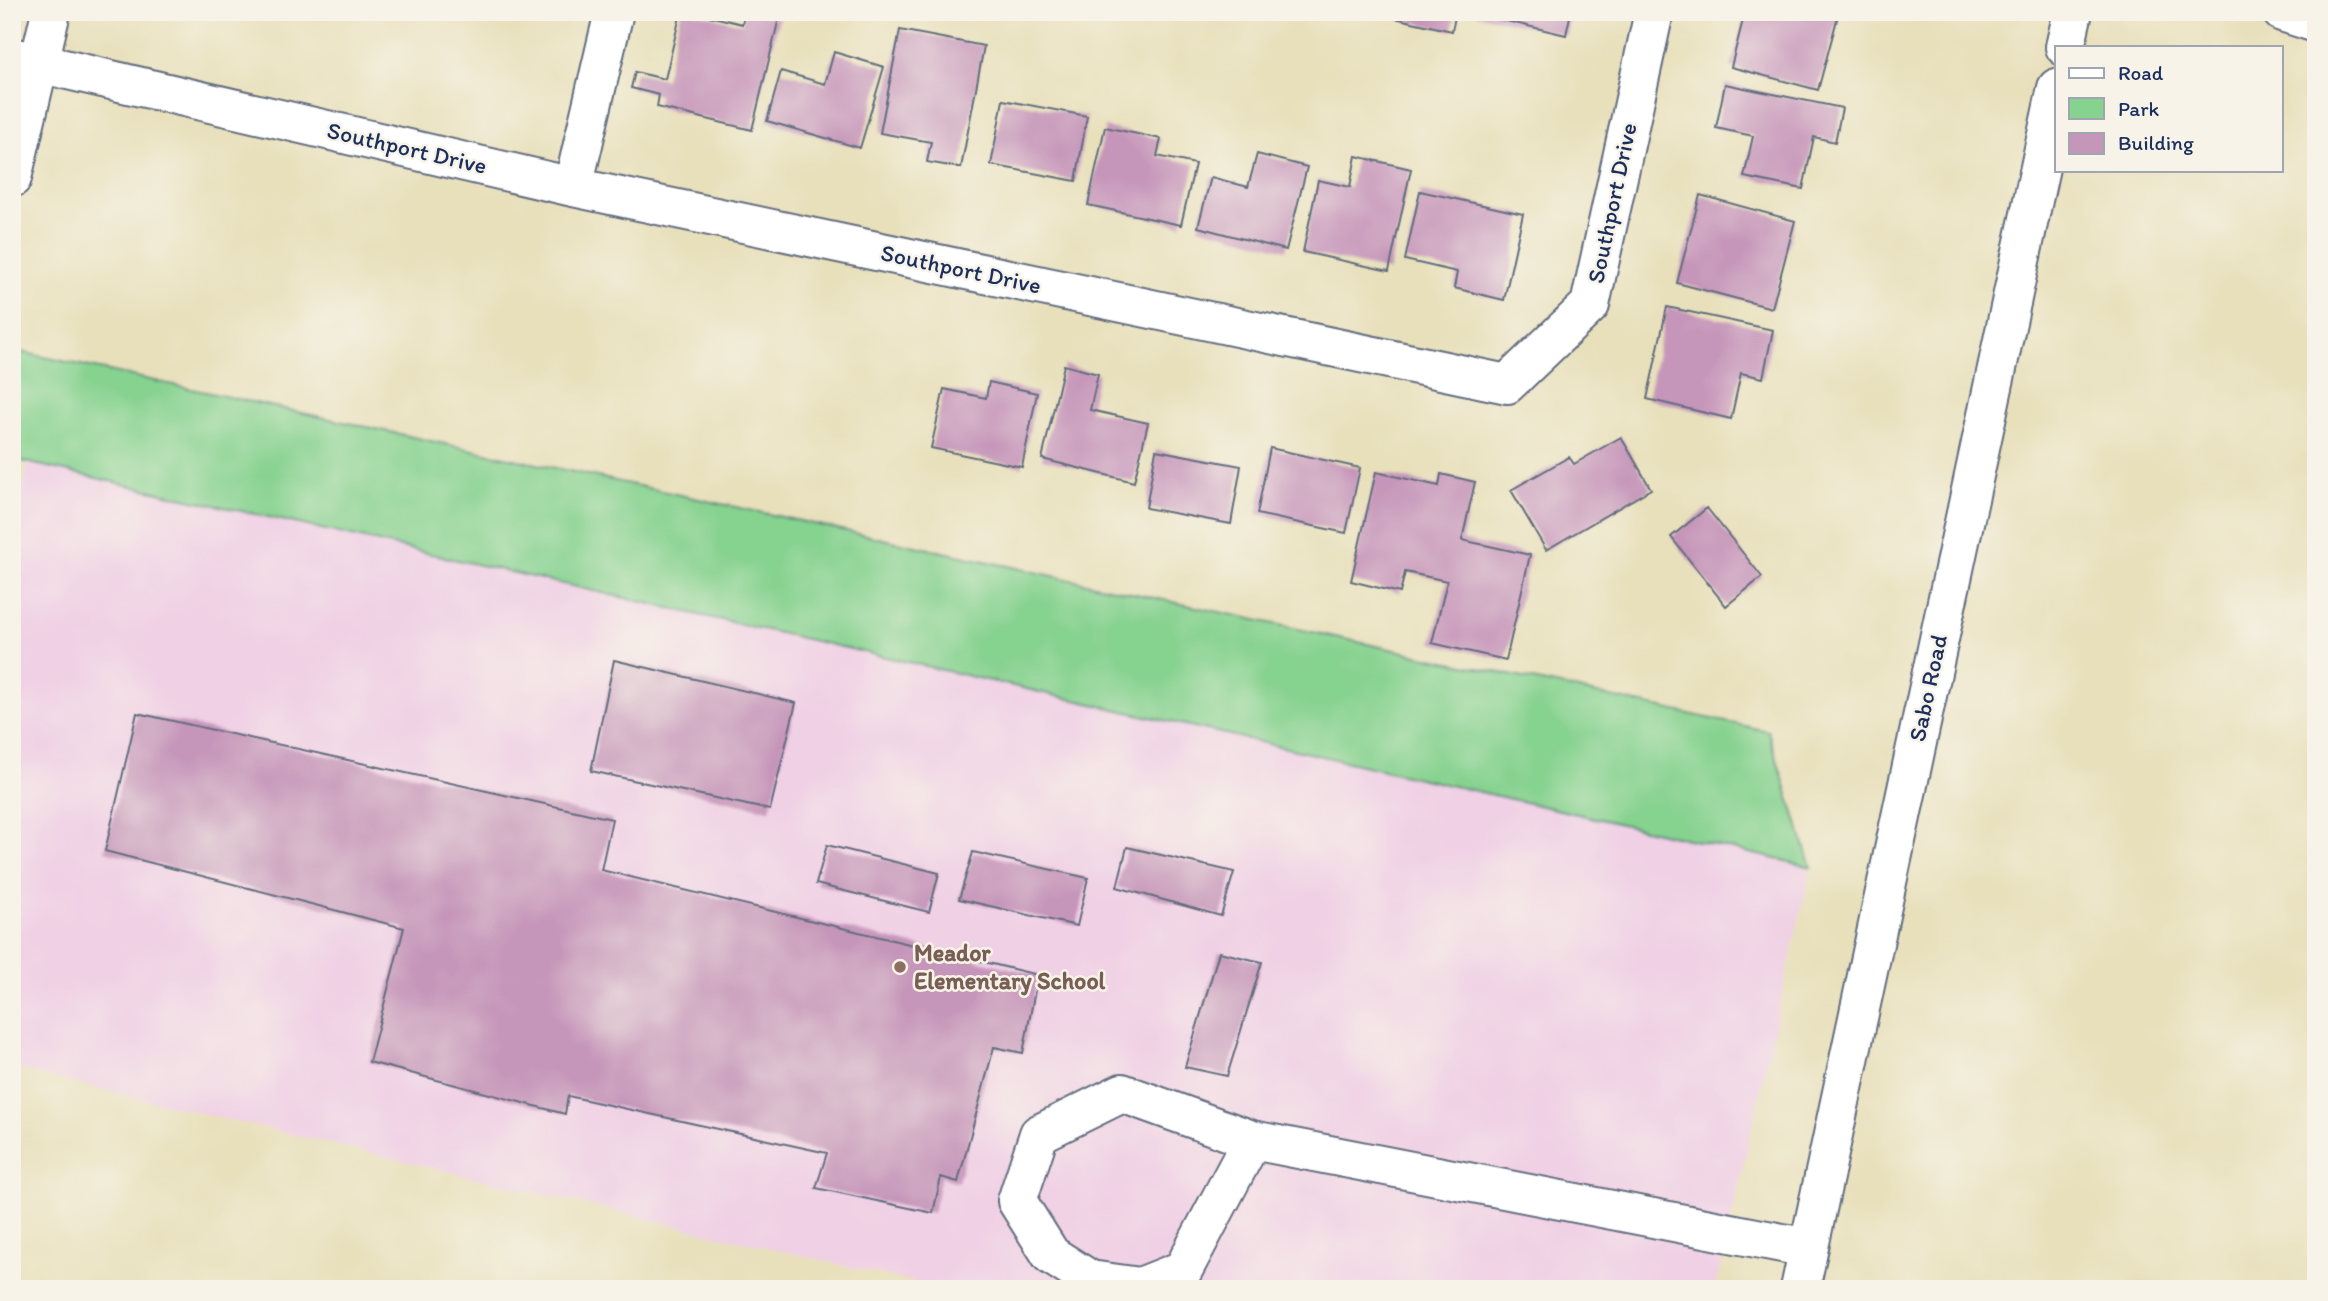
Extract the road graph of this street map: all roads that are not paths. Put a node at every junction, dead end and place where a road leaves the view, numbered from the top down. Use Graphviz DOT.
graph roads {
  1 [pos="51,12"];
  2 [pos="614,12"];
  3 [pos="1654,12"];
  4 [pos="2073,12"];
  5 [pos="2282,12"];
  6 [pos="2316,23"];
  7 [pos="2065,46"];
  8 [pos="26,60"];
  9 [pos="2055,97"];
  10 [pos="12,178"];
  11 [pos="573,187"];
  12 [pos="1252,1140"];
  13 [pos="1808,1248"];
  14 [pos="1800,1289"];
  1 -- 8 [label="street"];
  2 -- 11 [label="street"];
  3 -- 11 [label="street, Southport Drive"];
  4 -- 7 [label="street"];
  5 -- 6 [label="street"];
  8 -- 10 [label="street"];
  8 -- 11 [label="street, Southport Drive"];
  9 -- 13 [label="street, Sabo Road"];
  12 -- 12 [label="street"];
  12 -- 13 [label="street"];
  13 -- 14 [label="street, Sabo Road"];
}
